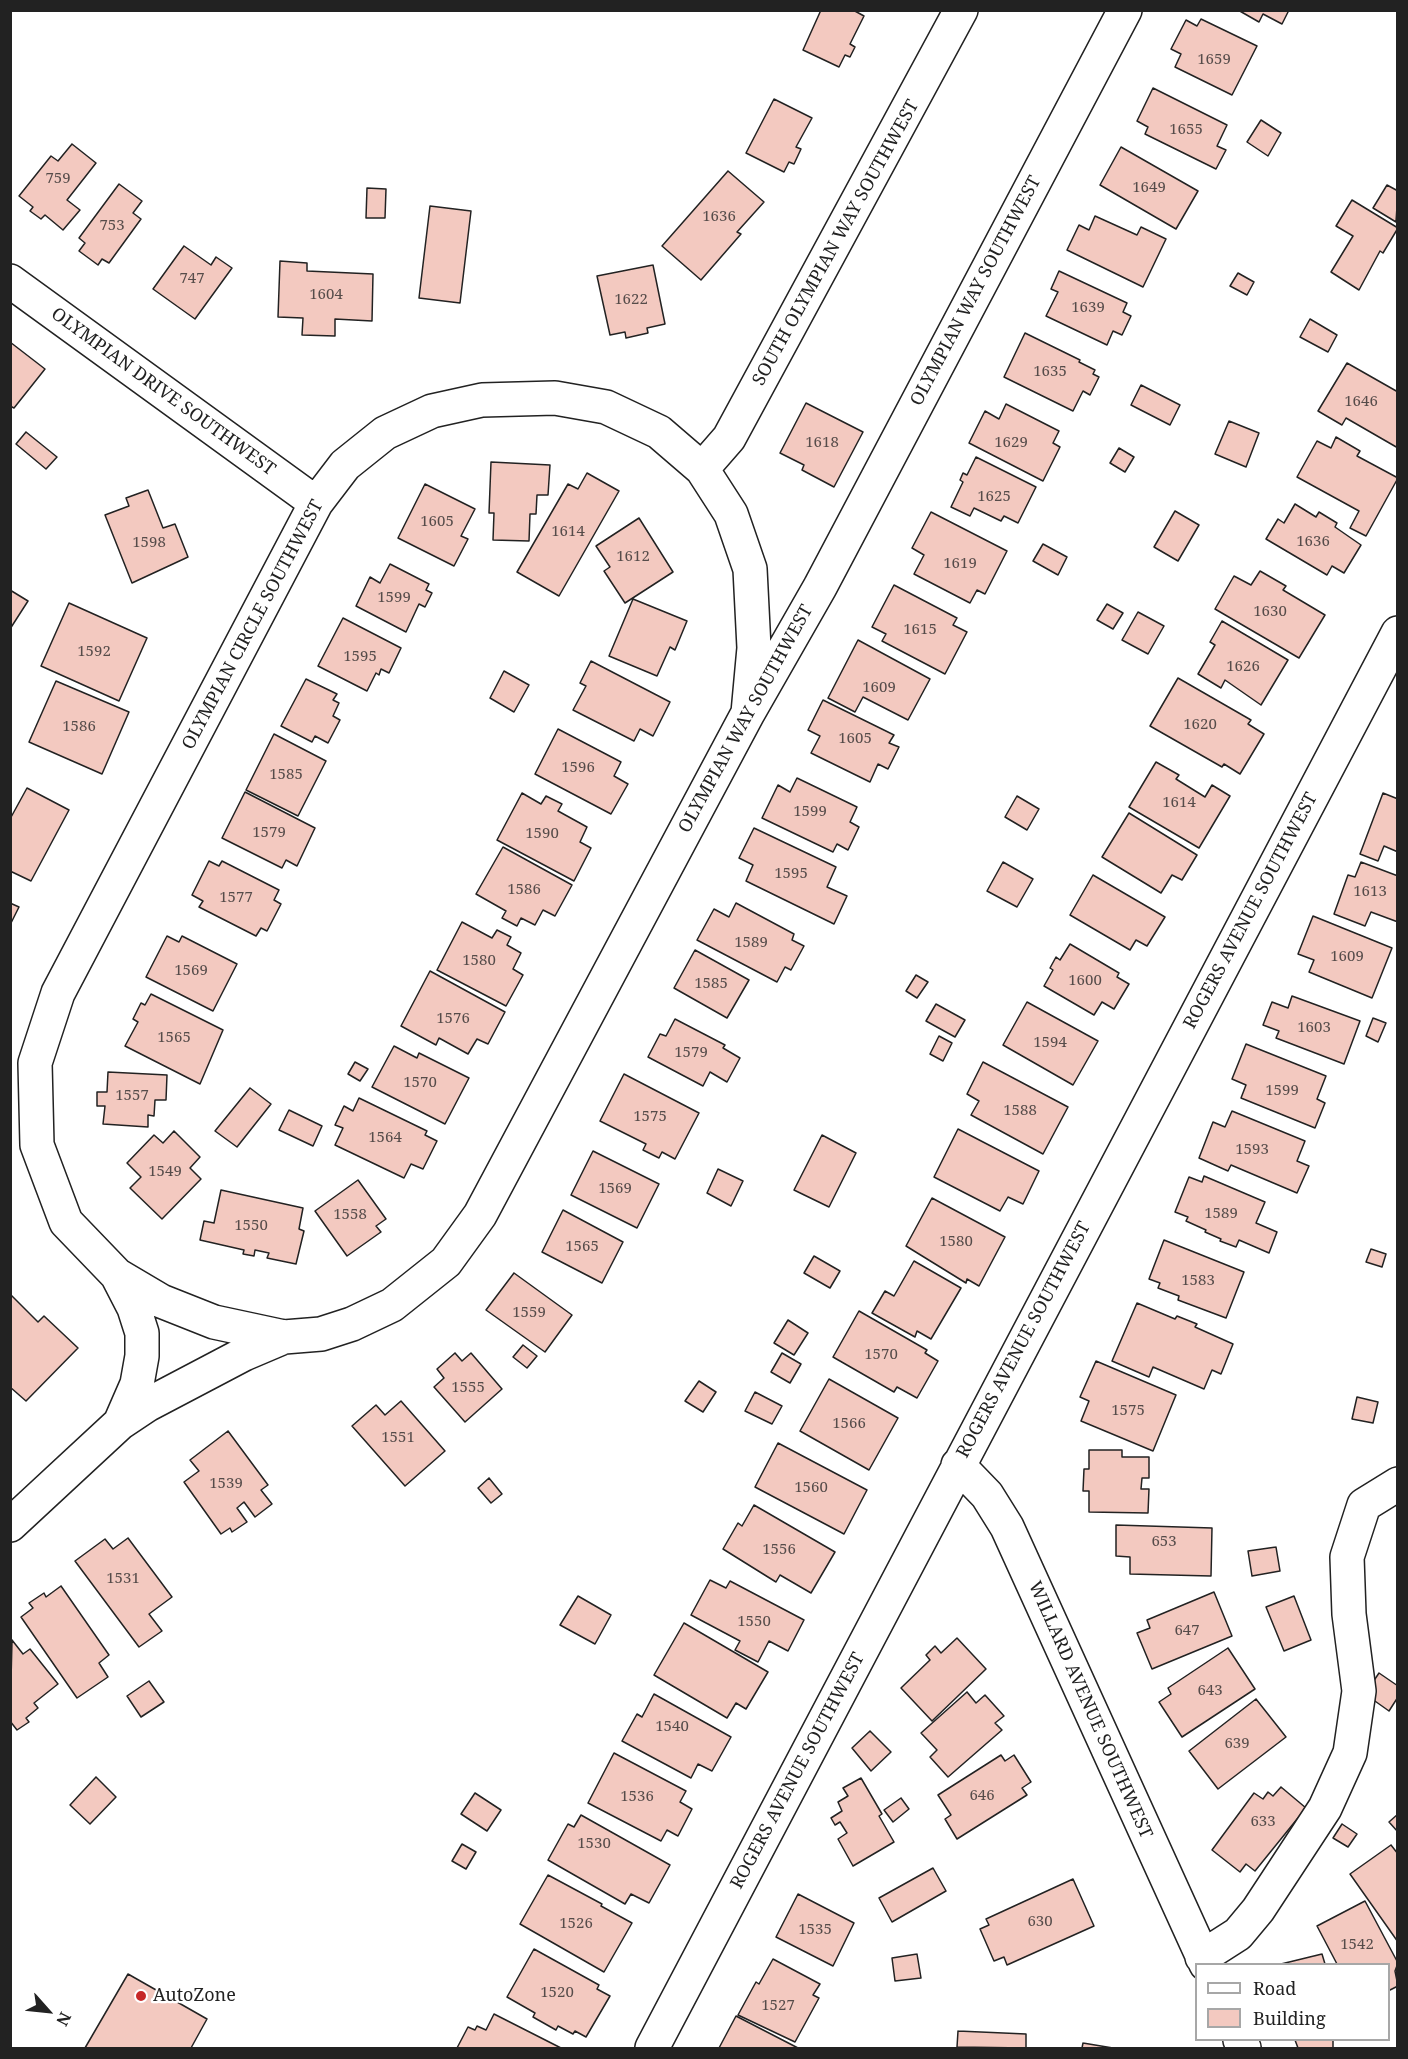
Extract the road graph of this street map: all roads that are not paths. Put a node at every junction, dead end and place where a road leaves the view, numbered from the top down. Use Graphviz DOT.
graph roads {
  1 [pos="961,10"];
  2 [pos="1125,10"];
  3 [pos="10,281"];
  4 [pos="702,469"];
  5 [pos="316,503"];
  6 [pos="1398,633"];
  7 [pos="1389,670"];
  8 [pos="748,713"];
  9 [pos="117,1275"];
  10 [pos="214,1322"];
  11 [pos="284,1337"];
  12 [pos="120,1424"];
  13 [pos="958,1465"];
  14 [pos="1398,1484"];
  15 [pos="10,1525"];
  16 [pos="1204,1961"];
  17 [pos="652,2049"];
  1 -- 4 [label="street, SOUTH OLYMPIAN WAY SOUTHWEST"];
  2 -- 8 [label="street, OLYMPIAN WAY SOUTHWEST"];
  3 -- 5 [label="street, OLYMPIAN DRIVE SOUTHWEST"];
  4 -- 5 [label="street, OLYMPIAN CIRCLE SOUTHWEST"];
  4 -- 8 [label="street, OLYMPIAN CIRCLE SOUTHWEST"];
  5 -- 9 [label="street, OLYMPIAN CIRCLE SOUTHWEST"];
  6 -- 7 [label="street, ROGERS AVENUE SOUTHWEST"];
  7 -- 13 [label="street, ROGERS AVENUE SOUTHWEST"];
  8 -- 11 [label="street, OLYMPIAN WAY SOUTHWEST"];
  9 -- 10 [label="street, OLYMPIAN CIRCLE SOUTHWEST"];
  9 -- 12 [label="street, OLYMPIAN WAY SOUTHWEST"];
  10 -- 11 [label="street, OLYMPIAN WAY SOUTHWEST"];
  11 -- 12 [label="street, OLYMPIAN WAY SOUTHWEST"];
  12 -- 15 [label="street, OLYMPIAN WAY SOUTHWEST"];
  13 -- 16 [label="street, WILLARD AVENUE SOUTHWEST"];
  13 -- 17 [label="street, ROGERS AVENUE SOUTHWEST"];
  14 -- 16 [label="street"];
}
